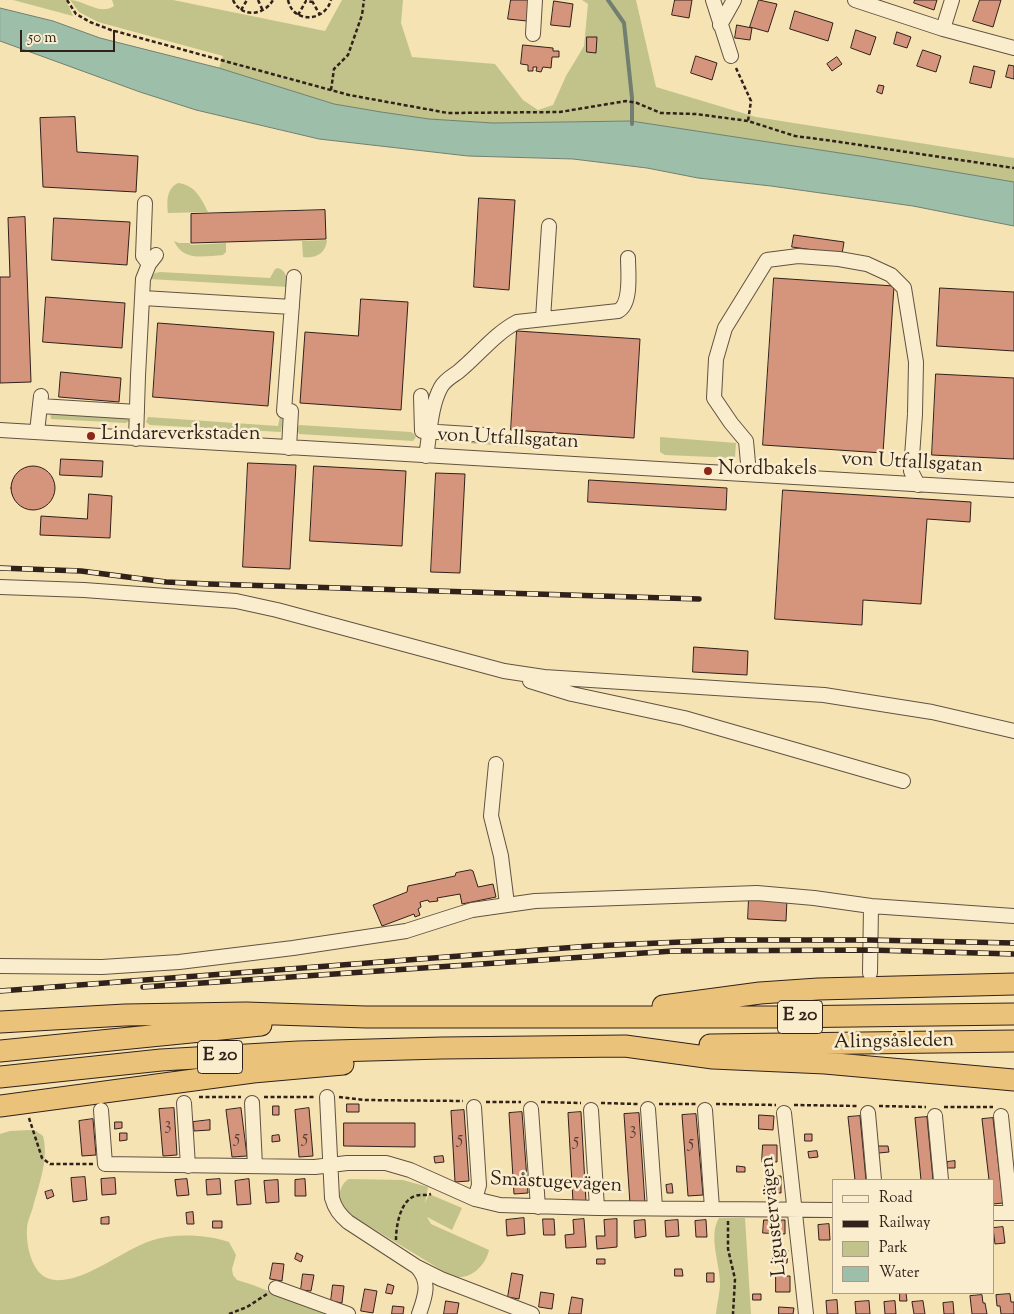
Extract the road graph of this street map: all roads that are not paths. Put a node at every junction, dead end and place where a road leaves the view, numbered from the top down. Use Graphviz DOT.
graph roads {
  1 [pos="535,0"];
  2 [pos="713,0"];
  3 [pos="734,0"];
  4 [pos="855,0"];
  5 [pos="952,0"];
  6 [pos="720,25"];
  7 [pos="943,29"];
  8 [pos="533,34"];
  9 [pos="1014,48"];
  10 [pos="731,56"];
  11 [pos="144,203"];
  12 [pos="550,226"];
  13 [pos="628,258"];
  14 [pos="294,277"];
  15 [pos="143,298"];
  16 [pos="292,307"];
  17 [pos="543,319"];
  18 [pos="421,396"];
  19 [pos="137,412"];
  20 [pos="0,430"];
  21 [pos="429,431"];
  22 [pos="37,432"];
  23 [pos="486,435"];
  24 [pos="136,439"];
  25 [pos="289,448"];
  26 [pos="426,456"];
  27 [pos="746,473"];
  28 [pos="918,485"];
  29 [pos="1014,490"];
  30 [pos="0,587"];
  31 [pos="504,671"];
  32 [pos="1014,731"];
  33 [pos="496,764"];
  34 [pos="903,781"];
  35 [pos="507,904"];
  36 [pos="871,906"];
  37 [pos="1014,916"];
  38 [pos="0,966"];
  39 [pos="870,973"];
  40 [pos="1014,984"];
  41 [pos="1014,1014"];
  42 [pos="353,1017"];
  43 [pos="585,1017"];
  44 [pos="0,1022"];
  45 [pos="1014,1041"];
  46 [pos="625,1046"];
  47 [pos="442,1048"];
  48 [pos="0,1051"];
  49 [pos="0,1077"];
  50 [pos="1014,1080"];
  51 [pos="327,1097"];
  52 [pos="251,1099"];
  53 [pos="188,1100"];
  54 [pos="474,1103"];
  55 [pos="531,1104"];
  56 [pos="648,1105"];
  57 [pos="0,1106"];
  58 [pos="593,1106"];
  59 [pos="708,1106"];
  60 [pos="787,1108"];
  61 [pos="870,1108"];
  62 [pos="101,1110"];
  63 [pos="938,1110"];
  64 [pos="1001,1112"];
  65 [pos="331,1165"];
  66 [pos="188,1166"];
  67 [pos="255,1166"];
  68 [pos="874,1179"];
  69 [pos="941,1179"];
  70 [pos="475,1199"];
  71 [pos="538,1206"];
  72 [pos="655,1207"];
  73 [pos="596,1208"];
  74 [pos="712,1208"];
  75 [pos="796,1210"];
  76 [pos="832,1210"];
  77 [pos="994,1213"];
  78 [pos="1012,1213"];
  79 [pos="417,1267"];
  80 [pos="276,1288"];
  81 [pos="348,1314"];
  82 [pos="419,1314"];
  83 [pos="532,1314"];
  84 [pos="806,1314"];
  1 -- 8 [label="street"];
  2 -- 6 [label="street"];
  3 -- 6 [label="street"];
  4 -- 7 [label="street"];
  5 -- 7 [label="street"];
  6 -- 10 [label="street"];
  7 -- 9 [label="street"];
  11 -- 15 [label="street"];
  12 -- 17 [label="street"];
  13 -- 17 [label="street"];
  14 -- 16 [label="street"];
  15 -- 16 [label="street"];
  15 -- 19 [label="street"];
  16 -- 25 [label="street"];
  17 -- 21 [label="street"];
  18 -- 21 [label="street"];
  19 -- 22 [label="street"];
  19 -- 24 [label="street"];
  20 -- 22 [label="street, von Utfallsgatan"];
  21 -- 23 [label="street"];
  21 -- 26 [label="street"];
  22 -- 24 [label="street, von Utfallsgatan"];
  24 -- 25 [label="street, von Utfallsgatan"];
  25 -- 26 [label="street, von Utfallsgatan"];
  26 -- 27 [label="street, von Utfallsgatan"];
  27 -- 28 [label="street, von Utfallsgatan"];
  27 -- 28 [label="street"];
  28 -- 29 [label="street, von Utfallsgatan"];
  30 -- 31 [label="street"];
  31 -- 32 [label="street"];
  31 -- 34 [label="street"];
  33 -- 35 [label="street"];
  35 -- 36 [label="street"];
  35 -- 38 [label="street"];
  36 -- 37 [label="street"];
  36 -- 39 [label="street"];
  40 -- 43 [label="highway"];
  41 -- 43 [label="highway, E 20"];
  42 -- 43 [label="highway, E 20"];
  42 -- 44 [label="highway"];
  42 -- 48 [label="highway, E 20"];
  45 -- 46 [label="highway, Alingsåsleden / E 20"];
  46 -- 47 [label="highway, E 20"];
  46 -- 50 [label="highway"];
  47 -- 49 [label="highway, E 20"];
  47 -- 57 [label="highway"];
  51 -- 65 [label="street"];
  52 -- 67 [label="street"];
  53 -- 66 [label="street"];
  54 -- 70 [label="street"];
  55 -- 71 [label="street"];
  56 -- 72 [label="street"];
  58 -- 73 [label="street"];
  59 -- 74 [label="street"];
  60 -- 75 [label="street, Ligustervägen"];
  61 -- 68 [label="street"];
  62 -- 66 [label="street, Småstugevägen"];
  63 -- 69 [label="street"];
  64 -- 78 [label="street"];
  65 -- 67 [label="street, Småstugevägen"];
  65 -- 70 [label="street, Småstugevägen"];
  65 -- 79 [label="street"];
  66 -- 67 [label="street, Småstugevägen"];
  70 -- 71 [label="street, Småstugevägen"];
  71 -- 73 [label="street, Småstugevägen"];
  72 -- 73 [label="street, Småstugevägen"];
  72 -- 74 [label="street, Småstugevägen"];
  74 -- 75 [label="street, Småstugevägen"];
  75 -- 76 [label="street, Småstugevägen"];
  75 -- 84 [label="street, Ligustervägen"];
  77 -- 78 [label="street"];
  79 -- 82 [label="street"];
  79 -- 83 [label="street"];
  80 -- 81 [label="street"];
}
